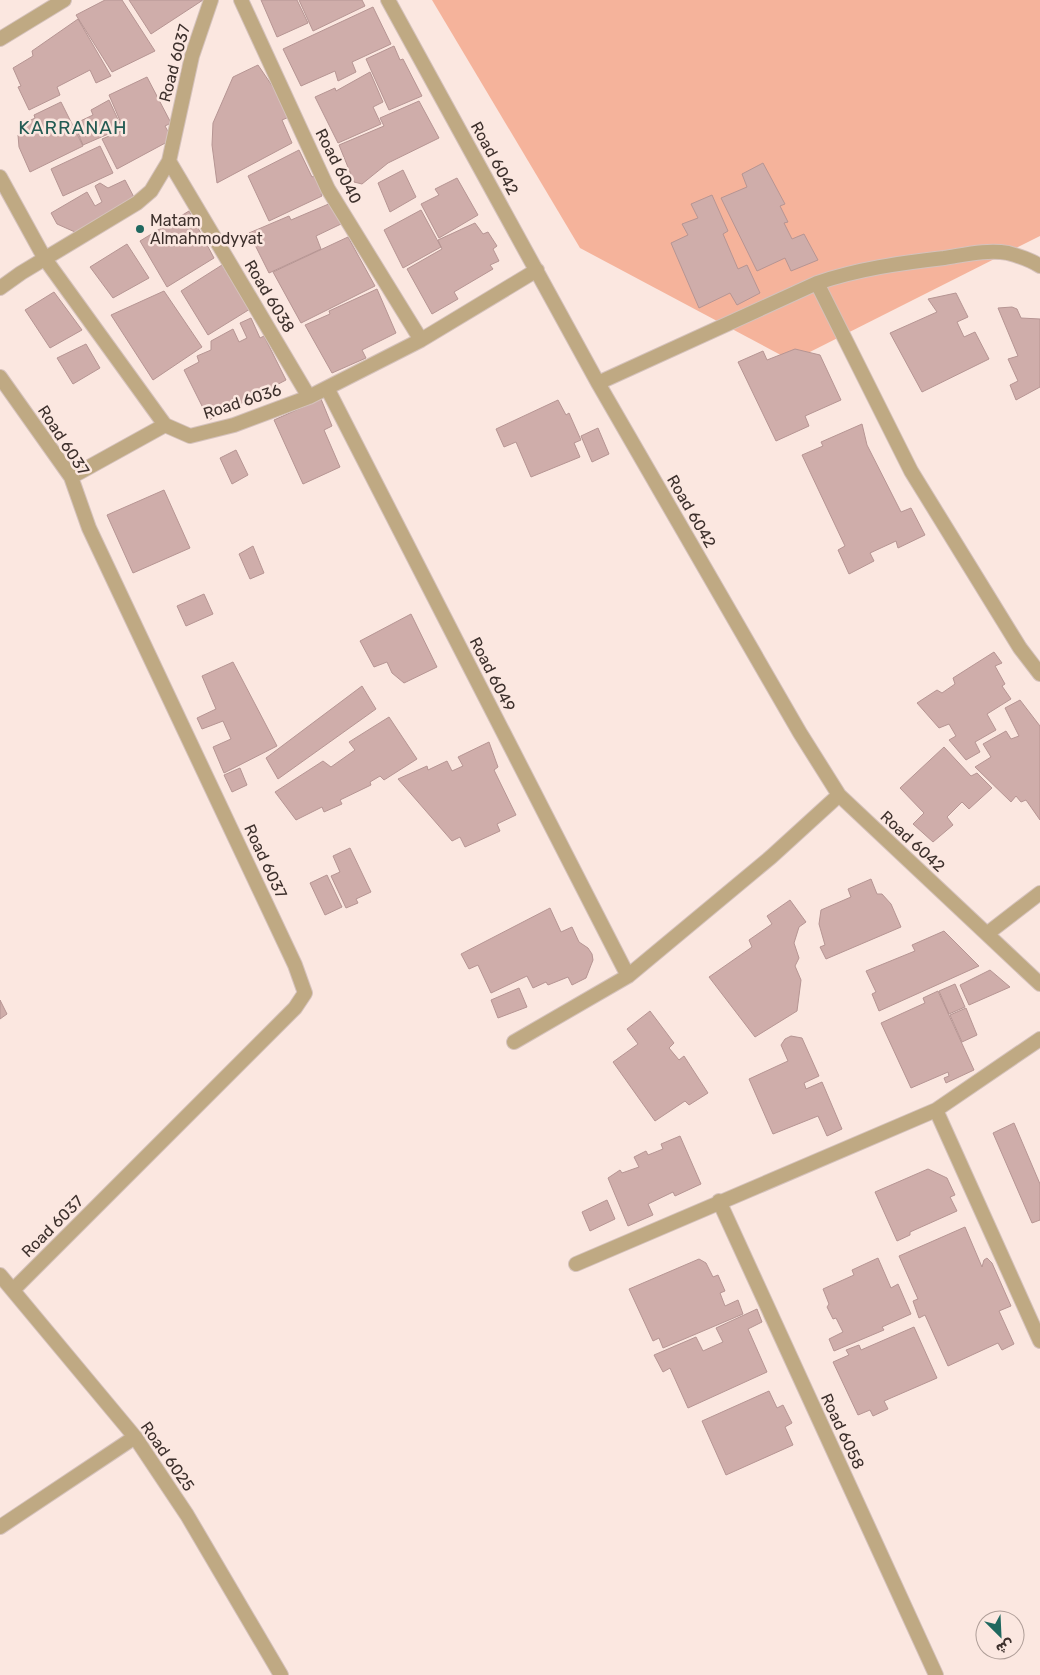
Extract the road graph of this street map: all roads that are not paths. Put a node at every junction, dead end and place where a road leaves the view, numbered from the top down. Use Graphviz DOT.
graph roads {
  1 [pos="64,0"];
  2 [pos="211,0"];
  3 [pos="241,0"];
  4 [pos="388,0"];
  5 [pos="0,40"];
  6 [pos="169,161"];
  7 [pos="0,177"];
  8 [pos="45,258"];
  9 [pos="1040,266"];
  10 [pos="538,270"];
  11 [pos="817,283"];
  12 [pos="0,288"];
  13 [pos="421,340"];
  14 [pos="0,377"];
  15 [pos="598,383"];
  16 [pos="327,388"];
  17 [pos="310,397"];
  18 [pos="165,425"];
  19 [pos="71,477"];
  20 [pos="1040,674"];
  21 [pos="839,795"];
  22 [pos="1040,893"];
  23 [pos="988,933"];
  24 [pos="628,976"];
  25 [pos="1040,984"];
  26 [pos="1040,1039"];
  27 [pos="514,1042"];
  28 [pos="936,1110"];
  29 [pos="719,1201"];
  30 [pos="576,1264"];
  31 [pos="0,1275"];
  32 [pos="13,1290"];
  33 [pos="1040,1341"];
  34 [pos="135,1437"];
  35 [pos="0,1526"];
  36 [pos="281,1675"];
  37 [pos="936,1675"];
  1 -- 5 [label="street"];
  2 -- 6 [label="street, Road 6037"];
  3 -- 13 [label="street, Road 6040"];
  4 -- 10 [label="street, Road 6042"];
  6 -- 8 [label="street, Road 6037"];
  6 -- 17 [label="street, Road 6038"];
  7 -- 8 [label="street"];
  8 -- 12 [label="street, Road 6037"];
  8 -- 18 [label="street"];
  9 -- 11 [label="street"];
  10 -- 13 [label="street, Road 6036"];
  10 -- 15 [label="street, Road 6042"];
  11 -- 15 [label="street"];
  11 -- 20 [label="street"];
  13 -- 16 [label="street, Road 6036"];
  14 -- 19 [label="street, Road 6037"];
  15 -- 21 [label="street, Road 6042"];
  16 -- 17 [label="street, Road 6036"];
  16 -- 24 [label="street, Road 6049"];
  17 -- 18 [label="street, Road 6036"];
  18 -- 19 [label="street"];
  19 -- 32 [label="street, Road 6037"];
  21 -- 23 [label="street, Road 6042"];
  21 -- 24 [label="street"];
  22 -- 23 [label="street"];
  23 -- 25 [label="street, Road 6042"];
  24 -- 27 [label="street"];
  26 -- 28 [label="street"];
  28 -- 29 [label="street"];
  28 -- 33 [label="street"];
  29 -- 30 [label="street"];
  29 -- 37 [label="street, Road 6058"];
  31 -- 32 [label="street, Road 6025"];
  32 -- 34 [label="street, Road 6025"];
  34 -- 35 [label="street"];
  34 -- 36 [label="street, Road 6025"];
}
